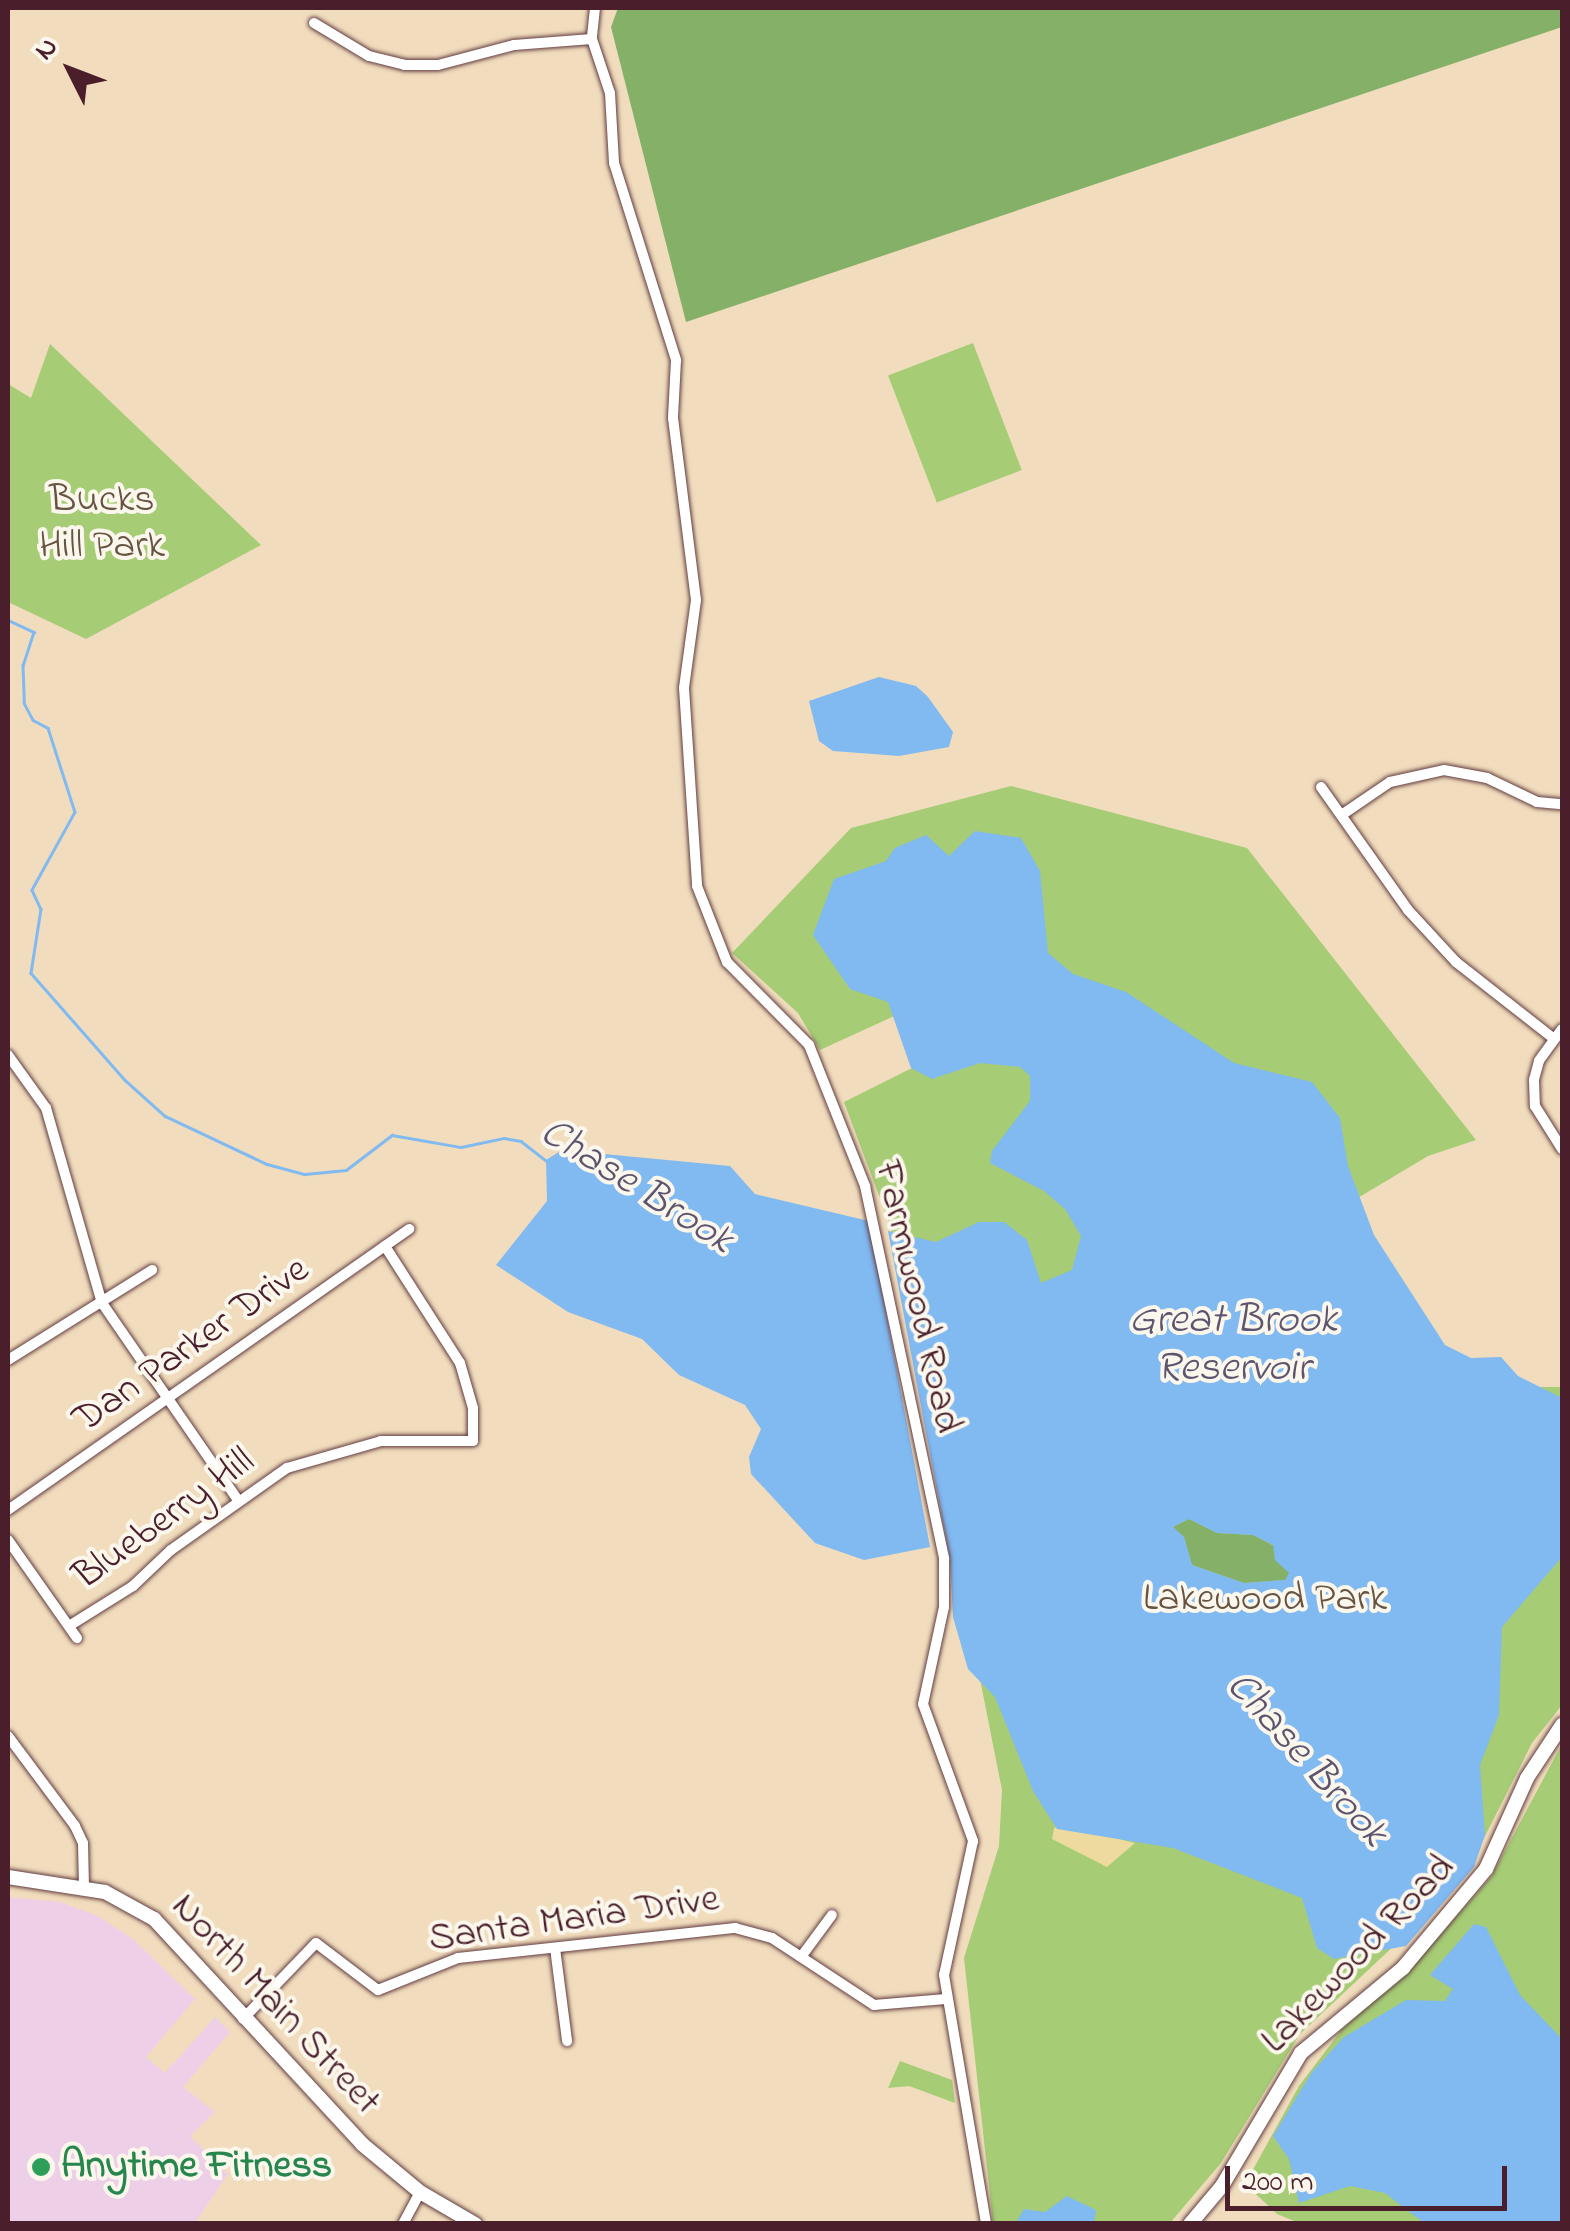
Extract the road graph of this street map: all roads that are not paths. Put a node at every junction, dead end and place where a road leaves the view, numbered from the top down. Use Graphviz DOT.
graph roads {
  1 [pos="595,8"];
  2 [pos="314,23"];
  3 [pos="592,39"];
  4 [pos="1321,787"];
  5 [pos="1562,804"];
  6 [pos="1343,814"];
  7 [pos="1562,1029"];
  8 [pos="1553,1038"];
  9 [pos="8,1055"];
  10 [pos="1562,1149"];
  11 [pos="410,1229"];
  12 [pos="386,1246"];
  13 [pos="152,1270"];
  14 [pos="102,1303"];
  15 [pos="8,1360"];
  16 [pos="168,1401"];
  17 [pos="238,1500"];
  18 [pos="8,1510"];
  19 [pos="8,1540"];
  20 [pos="69,1626"];
  21 [pos="78,1638"];
  22 [pos="1562,1725"];
  23 [pos="8,1736"];
  24 [pos="8,1877"];
  25 [pos="84,1888"];
  26 [pos="832,1915"];
  27 [pos="555,1948"];
  28 [pos="801,1957"];
  29 [pos="946,1999"];
  30 [pos="242,2020"];
  31 [pos="568,2041"];
  32 [pos="420,2192"];
  33 [pos="403,2224"];
  34 [pos="476,2224"];
  35 [pos="986,2224"];
  36 [pos="1190,2224"];
  1 -- 3 [label="street, Farmwood Road"];
  2 -- 3 [label="street"];
  3 -- 29 [label="street, Farmwood Road"];
  4 -- 6 [label="street"];
  5 -- 6 [label="street"];
  6 -- 8 [label="street"];
  7 -- 8 [label="street"];
  8 -- 10 [label="street"];
  9 -- 14 [label="street"];
  11 -- 12 [label="street, Dan Parker Drive"];
  12 -- 16 [label="street, Dan Parker Drive"];
  12 -- 17 [label="street, Blueberry Hill"];
  13 -- 14 [label="street"];
  14 -- 15 [label="street"];
  14 -- 16 [label="street"];
  16 -- 17 [label="street"];
  16 -- 18 [label="street, Dan Parker Drive"];
  17 -- 20 [label="street, Blueberry Hill"];
  19 -- 20 [label="street"];
  20 -- 21 [label="street"];
  22 -- 36 [label="main road, Lakewood Road"];
  23 -- 25 [label="street"];
  24 -- 25 [label="main road, North Main Street"];
  25 -- 30 [label="main road, North Main Street"];
  26 -- 28 [label="street"];
  27 -- 28 [label="street, Santa Maria Drive"];
  27 -- 30 [label="street, Santa Maria Drive"];
  27 -- 31 [label="street"];
  28 -- 29 [label="street, Santa Maria Drive"];
  29 -- 35 [label="street, Farmwood Road"];
  30 -- 32 [label="main road, North Main Street"];
  32 -- 33 [label="street"];
  32 -- 34 [label="main road, North Main Street"];
}
